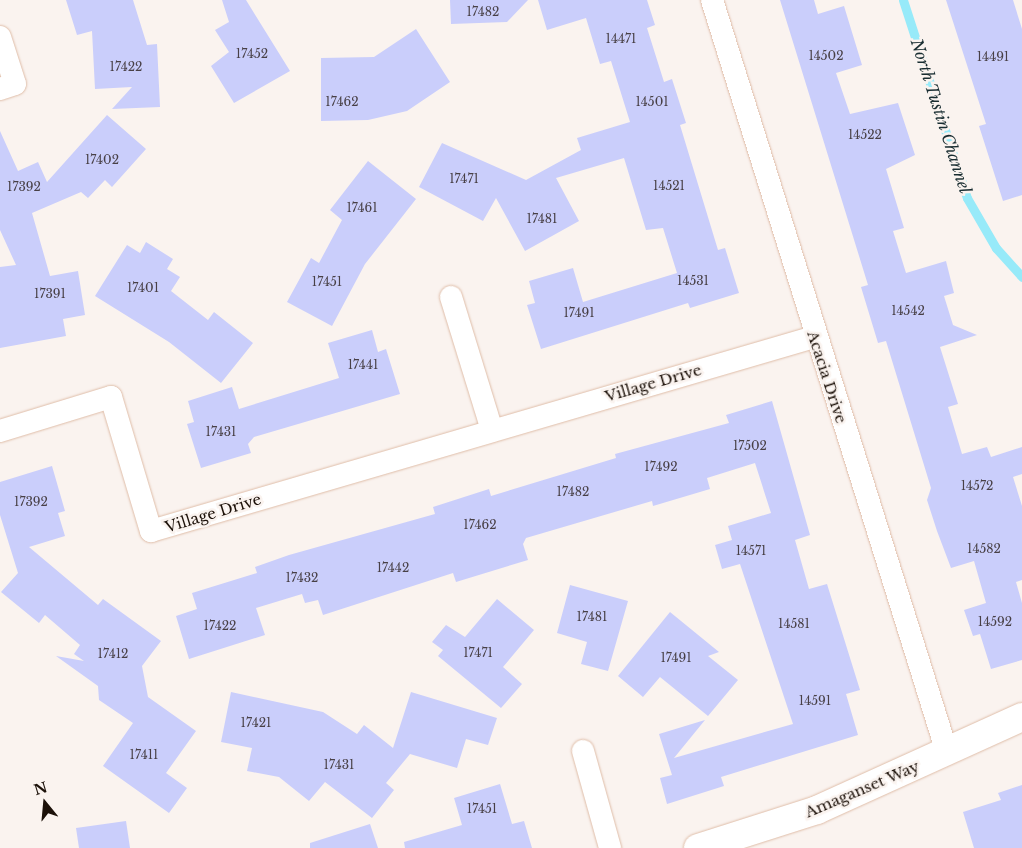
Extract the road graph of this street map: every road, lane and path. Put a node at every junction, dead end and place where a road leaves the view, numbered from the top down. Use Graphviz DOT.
graph roads {
  1 [pos="712,0"];
  2 [pos="0,37"];
  3 [pos="0,89"];
  4 [pos="451,297"];
  5 [pos="814,337"];
  6 [pos="492,430"];
  7 [pos="0,431"];
  8 [pos="1022,717"];
  9 [pos="582,751"];
  10 [pos="947,752"];
  11 [pos="610,848"];
  12 [pos="698,848"];
  1 -- 5 [label="street, Acacia Drive"];
  2 -- 3 [label="street"];
  4 -- 6 [label="street"];
  5 -- 6 [label="street, Village Drive"];
  5 -- 10 [label="street, Acacia Drive"];
  6 -- 7 [label="street, Village Drive"];
  8 -- 10 [label="street, Amaganset Way"];
  9 -- 11 [label="street"];
  10 -- 12 [label="street, Amaganset Way"];
}
